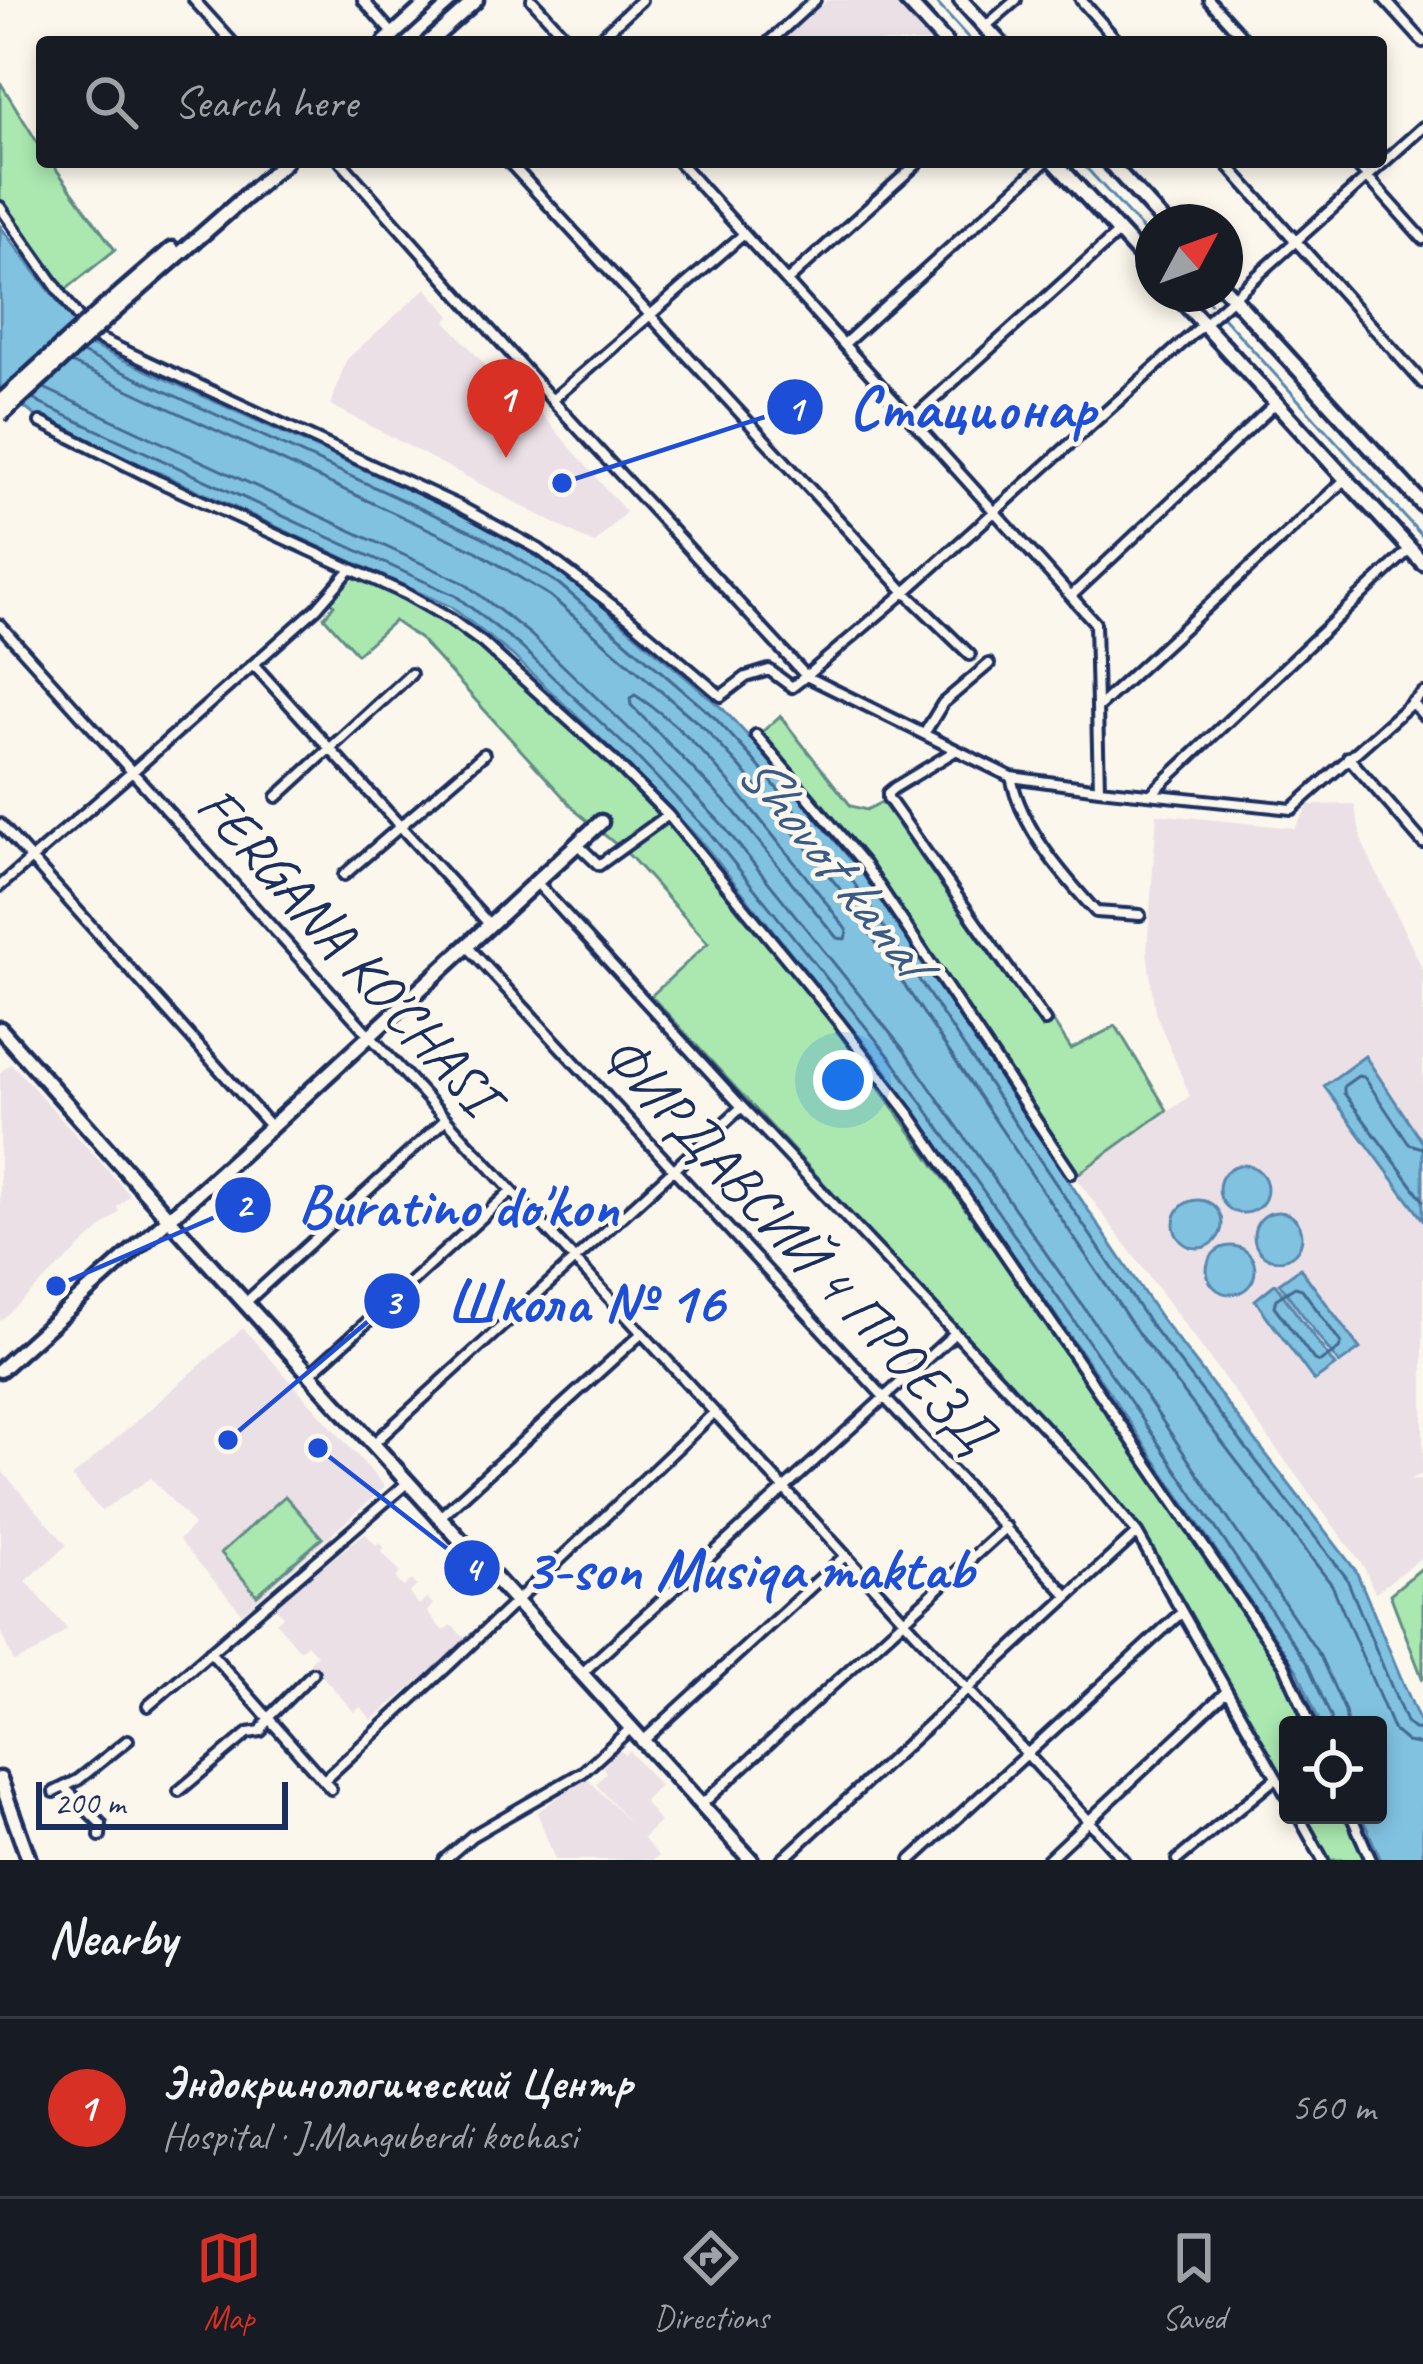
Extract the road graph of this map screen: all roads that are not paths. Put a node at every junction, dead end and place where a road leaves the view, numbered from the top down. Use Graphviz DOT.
graph roads {
  1 [pos="194,0"];
  2 [pos="363,0"];
  3 [pos="431,0"];
  4 [pos="476,0"];
  5 [pos="532,0"];
  6 [pos="641,0"];
  7 [pos="815,0"];
  8 [pos="906,0"];
  9 [pos="961,0"];
  10 [pos="1016,0"];
  11 [pos="1081,0"];
  12 [pos="1210,0"];
  13 [pos="1385,0"];
  14 [pos="985,27"];
  15 [pos="227,36"];
  16 [pos="388,36"];
  17 [pos="391,36"];
  18 [pos="436,36"];
  19 [pos="565,36"];
  20 [pos="602,36"];
  21 [pos="776,36"];
  22 [pos="939,36"];
  23 [pos="993,36"];
  24 [pos="1113,36"];
  25 [pos="1242,36"];
  26 [pos="1423,42"];
  27 [pos="1423,127"];
  28 [pos="1387,158"];
  29 [pos="264,168"];
  30 [pos="278,168"];
  31 [pos="346,168"];
  32 [pos="515,168"];
  33 [pos="684,168"];
  34 [pos="912,168"];
  35 [pos="1038,168"];
  36 [pos="1060,168"];
  37 [pos="1114,168"];
  38 [pos="1231,168"];
  39 [pos="1360,168"];
  40 [pos="1376,168"];
  41 [pos="1367,176"];
  42 [pos="1148,204"];
  43 [pos="0,208"];
  44 [pos="1119,232"];
  45 [pos="744,234"];
  46 [pos="1423,238"];
  47 [pos="1295,240"];
  48 [pos="1135,249"];
  49 [pos="787,281"];
  50 [pos="1243,281"];
  51 [pos="1243,309"];
  52 [pos="108,310"];
  53 [pos="1193,312"];
  54 [pos="1212,312"];
  55 [pos="652,315"];
  56 [pos="1203,323"];
  57 [pos="844,344"];
  58 [pos="1423,383"];
  59 [pos="552,400"];
  60 [pos="0,402"];
  61 [pos="1276,403"];
  62 [pos="0,416"];
  63 [pos="912,418"];
  64 [pos="40,422"];
  65 [pos="1346,479"];
  66 [pos="1423,505"];
  67 [pos="995,510"];
  68 [pos="1410,549"];
  69 [pos="1423,563"];
  70 [pos="350,569"];
  71 [pos="905,592"];
  72 [pos="1071,596"];
  73 [pos="0,625"];
  74 [pos="970,655"];
  75 [pos="254,664"];
  76 [pos="989,664"];
  77 [pos="411,674"];
  78 [pos="806,676"];
  79 [pos="1423,693"];
  80 [pos="1412,702"];
  81 [pos="1097,708"];
  82 [pos="1423,715"];
  83 [pos="924,734"];
  84 [pos="756,735"];
  85 [pos="331,750"];
  86 [pos="957,750"];
  87 [pos="484,754"];
  88 [pos="1348,758"];
  89 [pos="133,772"];
  90 [pos="1011,777"];
  91 [pos="1099,789"];
  92 [pos="1152,793"];
  93 [pos="277,797"];
  94 [pos="668,815"];
  95 [pos="601,823"];
  96 [pos="0,824"];
  97 [pos="400,827"];
  98 [pos="1423,843"];
  99 [pos="577,844"];
  100 [pos="32,859"];
  101 [pos="344,875"];
  102 [pos="536,882"];
  103 [pos="0,886"];
  104 [pos="1140,915"];
  105 [pos="490,925"];
  106 [pos="466,946"];
  107 [pos="1045,1021"];
  108 [pos="0,1028"];
  109 [pos="370,1036"];
  110 [pos="742,1107"];
  111 [pos="446,1119"];
  112 [pos="271,1127"];
  113 [pos="675,1170"];
  114 [pos="1071,1174"];
  115 [pos="512,1190"];
  116 [pos="169,1218"];
  117 [pos="575,1260"];
  118 [pos="245,1304"];
  119 [pos="642,1333"];
  120 [pos="955,1333"];
  121 [pos="0,1370"];
  122 [pos="310,1374"];
  123 [pos="886,1398"];
  124 [pos="714,1413"];
  125 [pos="373,1444"];
  126 [pos="408,1482"];
  127 [pos="785,1490"];
  128 [pos="440,1517"];
  129 [pos="1006,1527"];
  130 [pos="1137,1533"];
  131 [pos="845,1556"];
  132 [pos="1068,1596"];
  133 [pos="516,1601"];
  134 [pos="1182,1612"];
  135 [pos="904,1621"];
  136 [pos="210,1652"];
  137 [pos="314,1673"];
  138 [pos="581,1673"];
  139 [pos="968,1689"];
  140 [pos="1226,1692"];
  141 [pos="148,1706"];
  142 [pos="1307,1716"];
  143 [pos="268,1718"];
  144 [pos="631,1728"];
  145 [pos="128,1740"];
  146 [pos="643,1741"];
  147 [pos="1028,1756"];
  148 [pos="1276,1778"];
  149 [pos="0,1779"];
  150 [pos="1279,1783"];
  151 [pos="178,1791"];
  152 [pos="701,1805"];
  153 [pos="1089,1822"];
  154 [pos="1302,1824"];
  155 [pos="1355,1824"];
  156 [pos="100,1836"];
  157 [pos="1319,1858"];
  158 [pos="29,1860"];
  159 [pos="444,1860"];
  160 [pos="752,1860"];
  161 [pos="782,1860"];
  162 [pos="911,1860"];
  163 [pos="1047,1860"];
  164 [pos="1124,1860"];
  165 [pos="1177,1860"];
  166 [pos="1371,1860"];
  1 -- 15 [label="street"];
  2 -- 16 [label="street"];
  3 -- 17 [label="street"];
  4 -- 18 [label="street"];
  5 -- 19 [label="street"];
  6 -- 20 [label="street"];
  7 -- 21 [label="street"];
  8 -- 22 [label="street"];
  9 -- 14 [label="street"];
  10 -- 14 [label="street"];
  11 -- 24 [label="street"];
  12 -- 25 [label="street"];
  13 -- 26 [label="street"];
  14 -- 23 [label="street"];
  27 -- 28 [label="street"];
  29 -- 52 [label="street"];
  30 -- 52 [label="street"];
  31 -- 59 [label="street"];
  32 -- 55 [label="street"];
  33 -- 45 [label="street"];
  34 -- 49 [label="street"];
  35 -- 57 [label="street"];
  36 -- 44 [label="street"];
  37 -- 42 [label="street"];
  38 -- 47 [label="street"];
  39 -- 41 [label="street"];
  40 -- 41 [label="street"];
  41 -- 46 [label="street"];
  41 -- 47 [label="street"];
  43 -- 78 [label="street"];
  44 -- 48 [label="street"];
  44 -- 63 [label="street"];
  45 -- 49 [label="street"];
  45 -- 55 [label="street"];
  47 -- 50 [label="street"];
  47 -- 58 [label="street"];
  49 -- 57 [label="street"];
  51 -- 66 [label="street"];
  52 -- 60 [label="street, bridge"];
  52 -- 62 [label="street, bridge"];
  53 -- 56 [label="street"];
  54 -- 56 [label="street"];
  55 -- 59 [label="street"];
  55 -- 71 [label="street"];
  56 -- 61 [label="street"];
  56 -- 67 [label="street"];
  57 -- 63 [label="street"];
  59 -- 78 [label="street"];
  61 -- 65 [label="street"];
  61 -- 72 [label="street"];
  63 -- 67 [label="street"];
  64 -- 70 [label="street"];
  65 -- 68 [label="street"];
  65 -- 81 [label="street"];
  67 -- 71 [label="street"];
  67 -- 72 [label="street"];
  68 -- 69 [label="street"];
  68 -- 92 [label="street"];
  70 -- 75 [label="street"];
  70 -- 94 [label="street"];
  71 -- 74 [label="street"];
  71 -- 78 [label="street"];
  72 -- 81 [label="street"];
  73 -- 89 [label="street, FERGANA KO'CHASI"];
  75 -- 85 [label="street"];
  75 -- 89 [label="street"];
  76 -- 83 [label="street"];
  77 -- 85 [label="street"];
  78 -- 83 [label="street"];
  79 -- 80 [label="street"];
  80 -- 82 [label="street"];
  80 -- 88 [label="street"];
  81 -- 91 [label="street"];
  83 -- 86 [label="street"];
  84 -- 114 [label="street"];
  85 -- 93 [label="street"];
  85 -- 97 [label="street"];
  86 -- 90 [label="street"];
  86 -- 107 [label="street"];
  87 -- 97 [label="street"];
  88 -- 92 [label="street"];
  88 -- 98 [label="street"];
  89 -- 100 [label="street"];
  89 -- 109 [label="street, FERGANA KO'CHASI"];
  90 -- 91 [label="street"];
  90 -- 104 [label="street"];
  91 -- 92 [label="street"];
  94 -- 99 [label="street"];
  94 -- 142 [label="street"];
  95 -- 99 [label="street"];
  96 -- 100 [label="street"];
  97 -- 101 [label="street"];
  97 -- 105 [label="street"];
  99 -- 102 [label="street"];
  100 -- 103 [label="street"];
  100 -- 112 [label="street"];
  102 -- 105 [label="street"];
  102 -- 110 [label="street"];
  105 -- 106 [label="street"];
  106 -- 109 [label="street"];
  106 -- 113 [label="street, ФИРДАВСИЙ 4 ПРОЕЗД"];
  108 -- 116 [label="street"];
  109 -- 111 [label="street, FERGANA KO'CHASI"];
  109 -- 112 [label="street"];
  110 -- 113 [label="street"];
  110 -- 120 [label="street"];
  111 -- 115 [label="street, FERGANA KO'CHASI"];
  111 -- 118 [label="street"];
  112 -- 116 [label="street"];
  113 -- 117 [label="street"];
  113 -- 123 [label="street, ФИРДАВСИЙ 4 ПРОЕЗД"];
  115 -- 117 [label="street, FERGANA KO'CHASI"];
  115 -- 122 [label="street"];
  116 -- 118 [label="street"];
  116 -- 121 [label="street"];
  117 -- 119 [label="street, FERGANA KO'CHASI"];
  117 -- 125 [label="street"];
  118 -- 122 [label="street"];
  119 -- 124 [label="street, FERGANA KO'CHASI"];
  119 -- 128 [label="street"];
  120 -- 123 [label="street"];
  120 -- 130 [label="street"];
  122 -- 125 [label="street"];
  123 -- 127 [label="street"];
  123 -- 129 [label="street, ФИРДАВСИЙ 4 ПРОЕЗД"];
  124 -- 127 [label="street, FERGANA KO'CHASI"];
  124 -- 133 [label="street"];
  125 -- 126 [label="street"];
  126 -- 128 [label="street"];
  126 -- 136 [label="street"];
  127 -- 131 [label="street, FERGANA KO'CHASI"];
  127 -- 138 [label="street"];
  128 -- 133 [label="street"];
  129 -- 132 [label="street, ФИРДАВСИЙ 4 ПРОЕЗД"];
  129 -- 135 [label="street"];
  130 -- 132 [label="street"];
  130 -- 134 [label="street"];
  131 -- 135 [label="street, FERGANA KO'CHASI"];
  131 -- 146 [label="street"];
  132 -- 139 [label="street"];
  133 -- 138 [label="street"];
  133 -- 143 [label="street"];
  134 -- 140 [label="street"];
  134 -- 147 [label="street"];
  135 -- 139 [label="street, FERGANA KO'CHASI"];
  135 -- 152 [label="street"];
  136 -- 141 [label="street"];
  136 -- 143 [label="street"];
  137 -- 143 [label="street"];
  138 -- 144 [label="street"];
  139 -- 147 [label="street, FERGANA KO'CHASI"];
  139 -- 161 [label="street"];
  140 -- 148 [label="street"];
  140 -- 153 [label="street"];
  143 -- 151 [label="street"];
  144 -- 146 [label="street"];
  144 -- 159 [label="street"];
  145 -- 156 [label="street"];
  146 -- 152 [label="street"];
  147 -- 153 [label="street, FERGANA KO'CHASI"];
  147 -- 162 [label="street"];
  148 -- 150 [label="street"];
  148 -- 165 [label="street"];
  149 -- 158 [label="street"];
  152 -- 160 [label="street"];
  153 -- 163 [label="street"];
  153 -- 164 [label="street, FERGANA KO'CHASI"];
  154 -- 157 [label="street"];
  155 -- 166 [label="street"];
}
